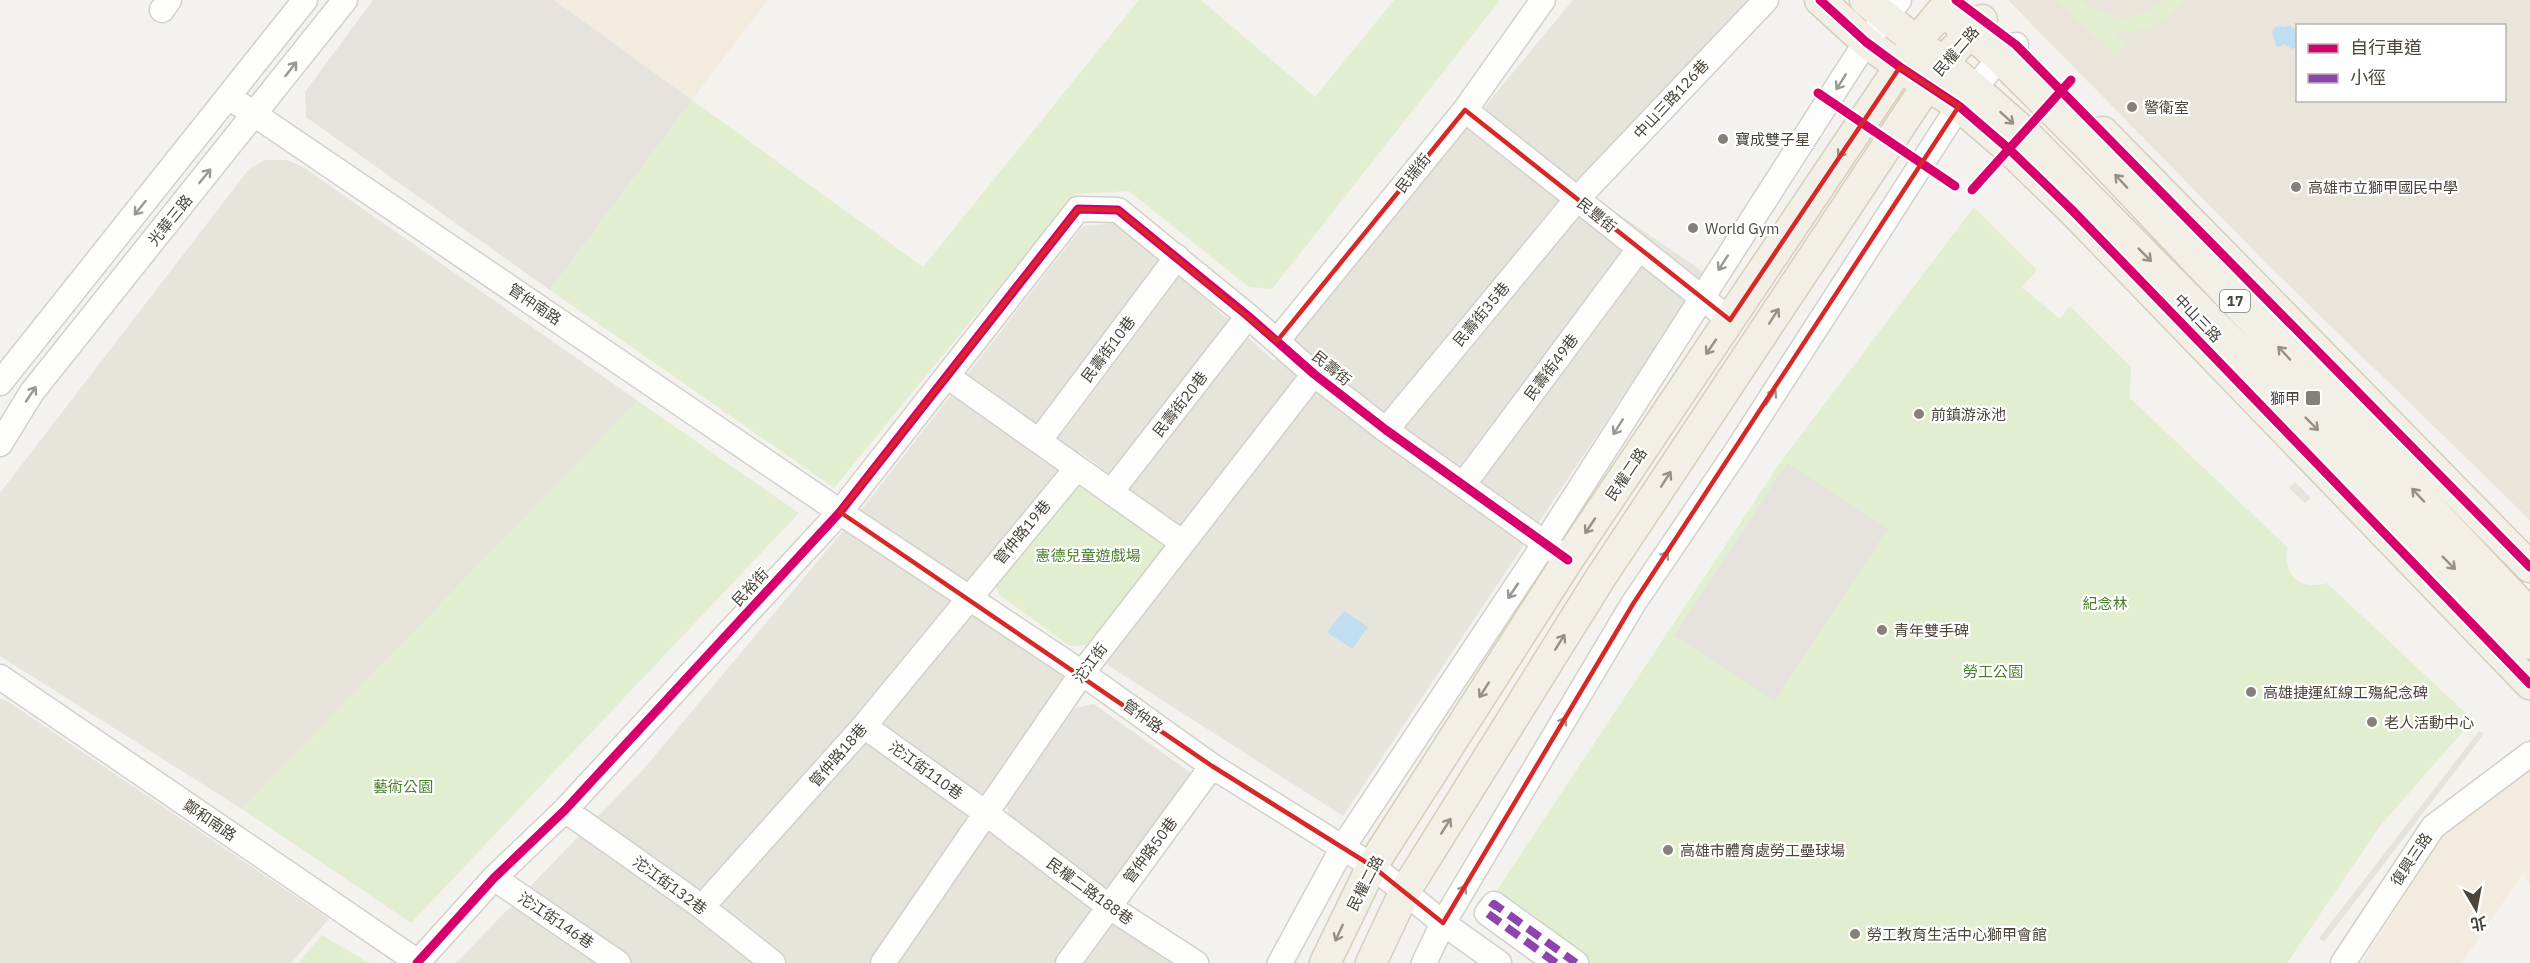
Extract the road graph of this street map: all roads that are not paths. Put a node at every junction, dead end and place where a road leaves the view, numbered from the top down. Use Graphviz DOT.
graph roads {
  1 [pos="305,0"];
  2 [pos="345,0"];
  3 [pos="1543,0"];
  4 [pos="1766,0"];
  5 [pos="1820,0"];
  6 [pos="1944,3"];
  7 [pos="1883,5"];
  8 [pos="1976,27"];
  9 [pos="1917,41"];
  10 [pos="1866,42"];
  11 [pos="2008,51"];
  12 [pos="1899,67"];
  13 [pos="1935,73"];
  14 [pos="229,97"];
  15 [pos="1967,97"];
  16 [pos="1465,110"];
  17 [pos="255,114"];
  18 [pos="1577,199"];
  19 [pos="1078,209"];
  20 [pos="1639,249"];
  21 [pos="1177,257"];
  22 [pos="1701,297"];
  23 [pos="1248,316"];
  24 [pos="1730,320"];
  25 [pos="1277,341"];
  26 [pos="1314,374"];
  27 [pos="947,376"];
  28 [pos="0,383"];
  29 [pos="1386,430"];
  30 [pos="1039,441"];
  31 [pos="0,444"];
  32 [pos="1077,468"];
  33 [pos="1463,485"];
  34 [pos="1111,492"];
  35 [pos="840,512"];
  36 [pos="1183,543"];
  37 [pos="1556,552"];
  38 [pos="2530,567"];
  39 [pos="968,597"];
  40 [pos="2530,614"];
  41 [pos="2530,644"];
  42 [pos="1082,673"];
  43 [pos="0,677"];
  44 [pos="2530,684"];
  45 [pos="864,726"];
  46 [pos="2530,754"];
  47 [pos="1212,766"];
  48 [pos="565,810"];
  49 [pos="987,814"];
  50 [pos="1343,847"];
  51 [pos="1372,866"];
  52 [pos="494,878"];
  53 [pos="1404,893"];
  54 [pos="1108,906"];
  55 [pos="702,908"];
  56 [pos="1443,923"];
  57 [pos="418,963"];
  58 [pos="618,963"];
  59 [pos="773,963"];
  60 [pos="883,963"];
  61 [pos="1068,963"];
  62 [pos="1196,963"];
  63 [pos="1280,963"];
  64 [pos="1325,963"];
  65 [pos="1371,963"];
  66 [pos="1424,963"];
  67 [pos="1499,963"];
  68 [pos="1556,963"];
  69 [pos="1576,963"];
  70 [pos="2343,963"];
  1 -- 14 [label="street, 光華三路"];
  17 -- 2 [label="street, 光華三路, one-way"];
  3 -- 16 [label="street, 民瑞街"];
  4 -- 18 [label="street, 中山三路126巷"];
  5 -- 10 [label="main road, 中山三路 / 17"];
  6 -- 8 [label="main road, 17"];
  6 -- 9 [label="main road, 民權二路"];
  7 -- 9 [label="main road, 中山三路 / 17"];
  7 -- 10 [label="street, 民權二路"];
  8 -- 11 [label="main road, 17"];
  8 -- 13 [label="main road, 民權二路"];
  9 -- 12 [label="main road, 民權二路"];
  9 -- 13 [label="main road, 中山三路 / 17"];
  10 -- 12 [label="main road, 中山三路 / 17"];
  10 -- 22 [label="street, 民權二路, one-way"];
  11 -- 15 [label="street"];
  11 -- 38 [label="main road, 17"];
  40 -- 11 [label="main road, 17, one-way"];
  12 -- 13 [label="main road, 中山三路 / 17"];
  12 -- 24 [label="main road, 民權二路, one-way"];
  13 -- 15 [label="main road, 中山三路 / 17"];
  53 -- 13 [label="main road, 民權二路, one-way"];
  14 -- 17 [label="street, 管仲南路"];
  14 -- 28 [label="street, 光華三路, one-way"];
  15 -- 41 [label="main road, 中山三路 / 17, one-way"];
  15 -- 44 [label="main road, 中山三路 / 17"];
  56 -- 15 [label="street, one-way"];
  16 -- 18 [label="street, 民豐街"];
  16 -- 25 [label="street, 民瑞街"];
  31 -- 17 [label="street, 光華三路, one-way"];
  17 -- 35 [label="street, 管仲南路"];
  18 -- 20 [label="street, 民豐街"];
  18 -- 29 [label="street, 民壽街35巷"];
  19 -- 21 [label="street, 民壽街"];
  19 -- 27 [label="street, 民裕街"];
  20 -- 22 [label="street, 民豐街"];
  20 -- 33 [label="street, 民壽街49巷"];
  21 -- 23 [label="street, 民壽街"];
  21 -- 30 [label="street, 民壽街10巷"];
  22 -- 24 [label="street, 民豐街"];
  22 -- 37 [label="street, 民權二路, one-way"];
  23 -- 25 [label="street, 民壽街"];
  23 -- 34 [label="street, 民壽街20巷"];
  24 -- 37 [label="main road, 民權二路, one-way"];
  25 -- 26 [label="street, 民壽街"];
  26 -- 29 [label="street, 民壽街"];
  26 -- 36 [label="street, 沱江街"];
  27 -- 30 [label="street"];
  27 -- 35 [label="street, 民裕街"];
  29 -- 33 [label="street, 民壽街"];
  30 -- 32 [label="street"];
  32 -- 34 [label="street"];
  32 -- 39 [label="street, 管仲路19巷"];
  33 -- 37 [label="street, 民壽街"];
  34 -- 36 [label="street"];
  35 -- 39 [label="street, 管仲路"];
  35 -- 48 [label="street, 民裕街"];
  36 -- 42 [label="street, 沱江街"];
  37 -- 50 [label="street, 民權二路, one-way"];
  37 -- 51 [label="main road, 民權二路, one-way"];
  39 -- 42 [label="street, 管仲路"];
  39 -- 45 [label="street, 管仲路18巷"];
  42 -- 47 [label="street, 管仲路"];
  42 -- 49 [label="street, 沱江街"];
  43 -- 57 [label="street, 鄭和南路"];
  45 -- 49 [label="street, 沱江街110巷"];
  45 -- 55 [label="street, 管仲路18巷"];
  46 -- 70 [label="street, 復興三路"];
  47 -- 50 [label="street, 管仲路"];
  47 -- 54 [label="street, 管仲路50巷"];
  48 -- 52 [label="street, 民裕街"];
  48 -- 55 [label="street, 沱江街132巷"];
  49 -- 54 [label="street, 民權二路188巷"];
  49 -- 60 [label="street, 沱江街"];
  50 -- 51 [label="street, 管仲路"];
  50 -- 63 [label="street, 民權二路"];
  51 -- 53 [label="street, 管仲路"];
  51 -- 64 [label="main road, 民權二路, one-way"];
  52 -- 57 [label="street, 民裕街"];
  52 -- 58 [label="street, 沱江街146巷"];
  53 -- 56 [label="street, 管仲路"];
  53 -- 65 [label="main road, 民權二路"];
  54 -- 61 [label="street, 管仲路50巷"];
  54 -- 62 [label="street, 民權二路188巷"];
  55 -- 59 [label="street, 沱江街132巷"];
  56 -- 66 [label="street"];
  56 -- 67 [label="street, 管仲路"];
  68 -- 69 [label="street"];
}
